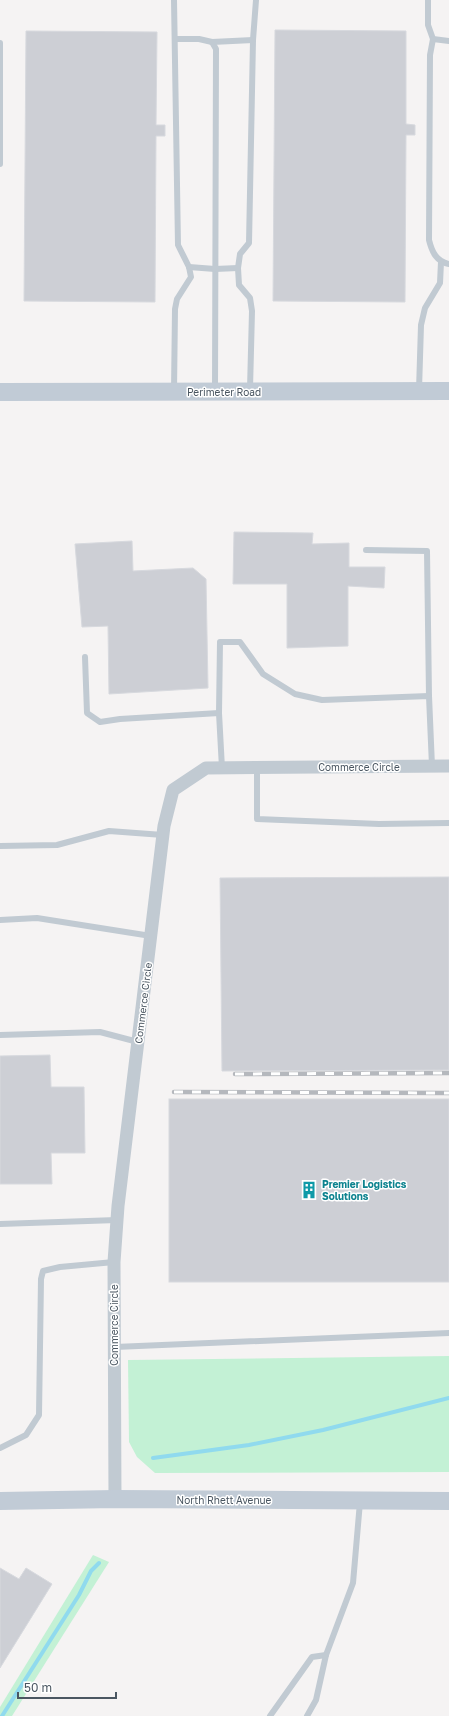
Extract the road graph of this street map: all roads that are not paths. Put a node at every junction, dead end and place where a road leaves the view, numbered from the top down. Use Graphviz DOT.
graph roads {
  1 [pos="174,0"];
  2 [pos="256,0"];
  3 [pos="428,0"];
  4 [pos="176,39"];
  5 [pos="433,39"];
  6 [pos="253,40"];
  7 [pos="449,41"];
  8 [pos="212,42"];
  9 [pos="0,43"];
  10 [pos="0,164"];
  11 [pos="440,262"];
  12 [pos="449,264"];
  13 [pos="190,267"];
  14 [pos="238,268"];
  15 [pos="215,269"];
  16 [pos="419,391"];
  17 [pos="449,391"];
  18 [pos="0,392"];
  19 [pos="174,392"];
  20 [pos="215,392"];
  21 [pos="250,392"];
  22 [pos="366,550"];
  23 [pos="85,657"];
  24 [pos="430,696"];
  25 [pos="219,713"];
  26 [pos="432,766"];
  27 [pos="449,766"];
  28 [pos="257,767"];
  29 [pos="222,768"];
  30 [pos="449,823"];
  31 [pos="163,836"];
  32 [pos="0,846"];
  33 [pos="0,920"];
  34 [pos="151,936"];
  35 [pos="0,1035"];
  36 [pos="138,1042"];
  37 [pos="117,1220"];
  38 [pos="0,1224"];
  39 [pos="114,1262"];
  40 [pos="449,1333"];
  41 [pos="114,1347"];
  42 [pos="0,1448"];
  43 [pos="115,1499"];
  44 [pos="0,1501"];
  45 [pos="360,1501"];
  46 [pos="449,1501"];
  47 [pos="326,1655"];
  48 [pos="270,1716"];
  49 [pos="306,1716"];
  1 -- 4 [label="lane"];
  2 -- 6 [label="lane"];
  3 -- 5 [label="lane"];
  4 -- 8 [label="lane"];
  4 -- 13 [label="lane"];
  5 -- 7 [label="lane"];
  5 -- 11 [label="lane"];
  6 -- 8 [label="lane"];
  6 -- 14 [label="lane"];
  8 -- 15 [label="lane"];
  9 -- 10 [label="lane"];
  11 -- 12 [label="lane"];
  11 -- 16 [label="lane"];
  13 -- 15 [label="lane"];
  13 -- 19 [label="lane"];
  14 -- 15 [label="lane"];
  14 -- 21 [label="lane"];
  15 -- 20 [label="lane"];
  16 -- 17 [label="street, Perimeter Road"];
  16 -- 21 [label="street, Perimeter Road"];
  18 -- 19 [label="street, Perimeter Road"];
  19 -- 20 [label="street, Perimeter Road"];
  20 -- 21 [label="street, Perimeter Road"];
  22 -- 24 [label="lane"];
  23 -- 25 [label="lane"];
  24 -- 25 [label="lane"];
  24 -- 26 [label="lane"];
  25 -- 29 [label="lane"];
  26 -- 27 [label="street, Commerce Circle"];
  26 -- 28 [label="street, Commerce Circle"];
  28 -- 29 [label="street, Commerce Circle"];
  28 -- 30 [label="lane"];
  29 -- 31 [label="street, Commerce Circle"];
  31 -- 32 [label="lane"];
  31 -- 34 [label="street, Commerce Circle"];
  33 -- 34 [label="lane"];
  34 -- 36 [label="street, Commerce Circle"];
  35 -- 36 [label="lane"];
  36 -- 37 [label="street, Commerce Circle"];
  37 -- 38 [label="lane"];
  37 -- 39 [label="street, Commerce Circle"];
  39 -- 41 [label="street, Commerce Circle"];
  39 -- 42 [label="lane"];
  40 -- 41 [label="lane"];
  41 -- 43 [label="street, Commerce Circle"];
  43 -- 44 [label="street, North Rhett Avenue"];
  43 -- 45 [label="street, North Rhett Avenue"];
  45 -- 46 [label="street, North Rhett Avenue"];
  45 -- 47 [label="lane"];
  47 -- 48 [label="lane"];
  47 -- 49 [label="lane"];
}
